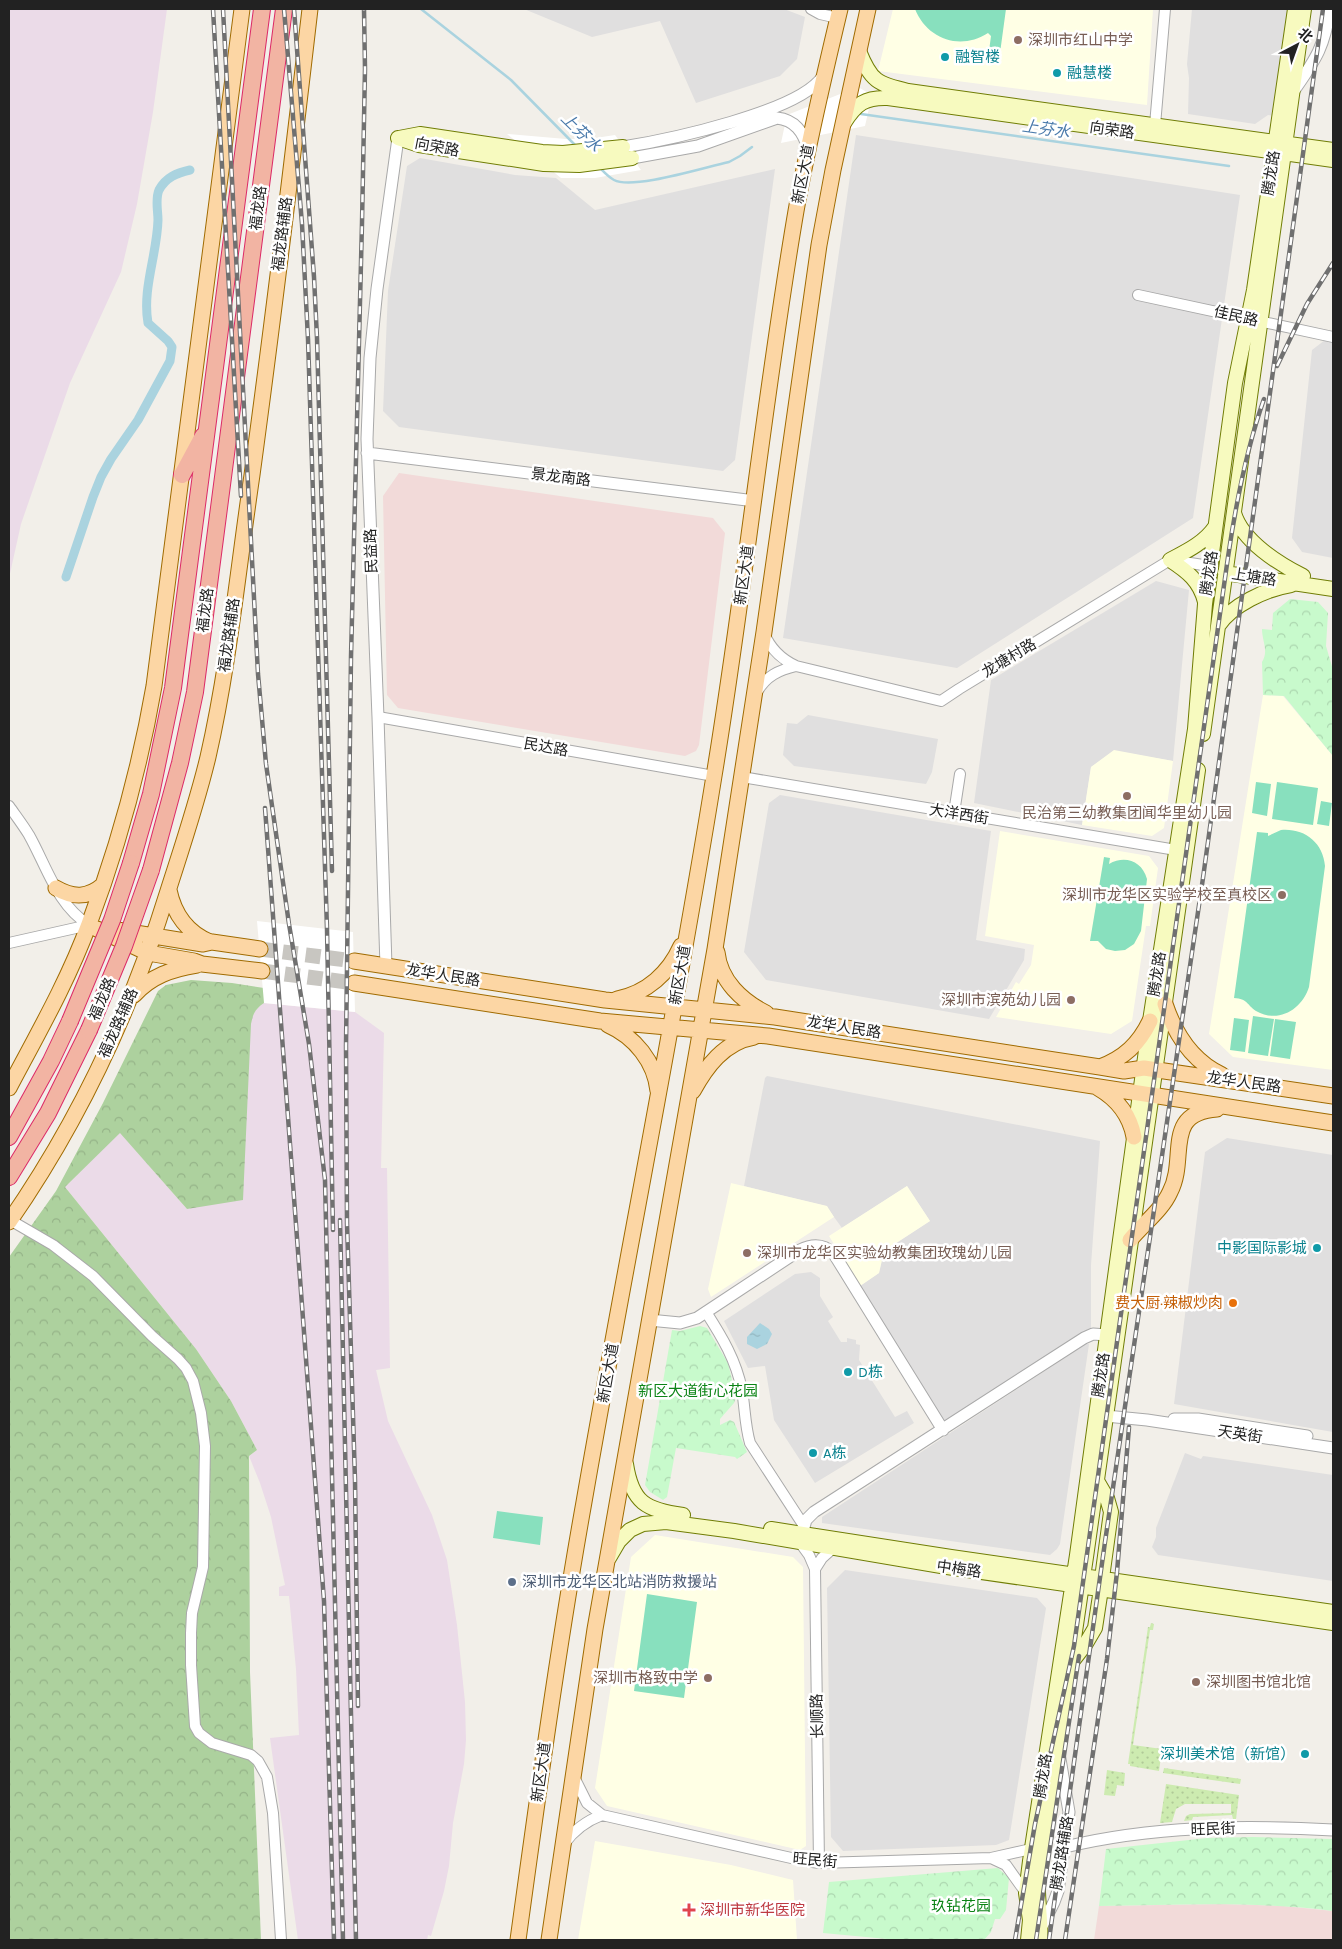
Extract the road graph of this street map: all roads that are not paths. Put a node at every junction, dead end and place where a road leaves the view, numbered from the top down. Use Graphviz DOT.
graph roads {
  1 [pos="242,9"];
  2 [pos="262,9"];
  3 [pos="284,9"];
  4 [pos="310,9"];
  5 [pos="811,9"];
  6 [pos="868,9"];
  7 [pos="1165,9"];
  8 [pos="1295,9"];
  9 [pos="1304,9"];
  10 [pos="1330,9"];
  11 [pos="839,13"];
  12 [pos="859,51"];
  13 [pos="825,72"];
  14 [pos="1293,92"];
  15 [pos="1154,125"];
  16 [pos="842,126"];
  17 [pos="398,138"];
  18 [pos="624,147"];
  19 [pos="1280,148"];
  20 [pos="808,149"];
  21 [pos="1333,150"];
  22 [pos="632,158"];
  23 [pos="1333,160"];
  24 [pos="1138,295"];
  25 [pos="1254,320"];
  26 [pos="1333,337"];
  27 [pos="207,428"];
  28 [pos="367,453"];
  29 [pos="182,476"];
  30 [pos="755,501"];
  31 [pos="1234,513"];
  32 [pos="1216,526"];
  33 [pos="1170,560"];
  34 [pos="1210,566"];
  35 [pos="1226,569"];
  36 [pos="1302,580"];
  37 [pos="1333,580"];
  38 [pos="1333,589"];
  39 [pos="1205,604"];
  40 [pos="1218,627"];
  41 [pos="764,632"];
  42 [pos="796,666"];
  43 [pos="753,702"];
  44 [pos="378,717"];
  45 [pos="960,774"];
  46 [pos="714,776"];
  47 [pos="742,777"];
  48 [pos="9,806"];
  49 [pos="954,813"];
  50 [pos="1176,850"];
  51 [pos="103,885"];
  52 [pos="56,888"];
  53 [pos="168,890"];
  54 [pos="89,925"];
  55 [pos="688,930"];
  56 [pos="154,937"];
  57 [pos="9,942"];
  58 [pos="212,942"];
  59 [pos="716,944"];
  60 [pos="260,949"];
  61 [pos="148,953"];
  62 [pos="354,961"];
  63 [pos="202,964"];
  64 [pos="386,966"];
  65 [pos="262,971"];
  66 [pos="354,983"];
  67 [pos="605,1000"];
  68 [pos="126,1004"];
  69 [pos="1165,1004"];
  70 [pos="675,1008"];
  71 [pos="704,1009"];
  72 [pos="775,1017"];
  73 [pos="600,1021"];
  74 [pos="1150,1021"];
  75 [pos="671,1028"];
  76 [pos="701,1029"];
  77 [pos="768,1036"];
  78 [pos="1100,1068"];
  79 [pos="1150,1068"];
  80 [pos="1238,1080"];
  81 [pos="1094,1086"];
  82 [pos="9,1088"];
  83 [pos="1146,1094"];
  84 [pos="1333,1096"];
  85 [pos="658,1100"];
  86 [pos="688,1104"];
  87 [pos="1239,1108"];
  88 [pos="1333,1123"];
  89 [pos="9,1137"];
  90 [pos="1134,1137"];
  91 [pos="9,1177"];
  92 [pos="13,1222"];
  93 [pos="1130,1240"];
  94 [pos="706,1312"];
  95 [pos="649,1320"];
  96 [pos="1107,1335"];
  97 [pos="1106,1416"];
  98 [pos="1147,1420"];
  99 [pos="943,1430"];
  100 [pos="1333,1440"];
  101 [pos="1333,1448"];
  102 [pos="625,1456"];
  103 [pos="1092,1483"];
  104 [pos="802,1534"];
  105 [pos="832,1549"];
  106 [pos="606,1566"];
  107 [pos="815,1569"];
  108 [pos="1078,1580"];
  109 [pos="1102,1584"];
  110 [pos="1333,1612"];
  111 [pos="1333,1623"];
  112 [pos="1070,1664"];
  113 [pos="1058,1746"];
  114 [pos="574,1776"];
  115 [pos="602,1815"];
  116 [pos="1333,1830"];
  117 [pos="563,1846"];
  118 [pos="1065,1846"];
  119 [pos="1032,1849"];
  120 [pos="991,1858"];
  121 [pos="819,1863"];
  122 [pos="1026,1893"];
  123 [pos="1041,1934"];
  124 [pos="281,1940"];
  125 [pos="518,1940"];
  126 [pos="549,1940"];
  127 [pos="1028,1940"];
  1 -- 29 [label="main road"];
  2 -- 27 [label="highway, 福龙路"];
  3 -- 91 [label="highway, 福龙路, bridge"];
  4 -- 53 [label="main road, 福龙路辅路"];
  5 -- 11 [label="street"];
  6 -- 12 [label="main road, 新区大道"];
  7 -- 15 [label="street"];
  8 -- 19 [label="main road, 腾龙路"];
  9 -- 14 [label="main road, 腾龙路"];
  10 -- 14 [label="street"];
  11 -- 13 [label="main road, 新区大道"];
  12 -- 15 [label="main road, 向荣路"];
  12 -- 16 [label="main road, 新区大道"];
  13 -- 18 [label="street, 向荣路"];
  13 -- 20 [label="main road, 新区大道"];
  14 -- 19 [label="main road, 腾龙路"];
  15 -- 19 [label="main road, 向荣路"];
  16 -- 19 [label="main road, 向荣路"];
  16 -- 41 [label="main road, 新区大道"];
  17 -- 18 [label="main road, 向荣路"];
  17 -- 22 [label="main road, 向荣路"];
  17 -- 28 [label="street, 民益路"];
  19 -- 21 [label="main road, 向荣路"];
  19 -- 23 [label="main road, 向荣路"];
  19 -- 25 [label="main road, 腾龙路"];
  20 -- 22 [label="street, 向荣路"];
  20 -- 30 [label="main road, 新区大道"];
  24 -- 25 [label="street, 佳民路"];
  25 -- 26 [label="street, 佳民路"];
  25 -- 31 [label="main road, 腾龙路"];
  25 -- 32 [label="main road, 腾龙路"];
  27 -- 29 [label="highway"];
  27 -- 89 [label="highway, 福龙路, bridge"];
  28 -- 30 [label="street, 景龙南路"];
  28 -- 44 [label="street, 民益路"];
  29 -- 51 [label="main road"];
  30 -- 46 [label="main road, 新区大道"];
  31 -- 35 [label="main road, 腾龙路"];
  31 -- 36 [label="main road"];
  32 -- 33 [label="main road"];
  32 -- 34 [label="main road, 腾龙路"];
  33 -- 34 [label="street"];
  33 -- 39 [label="main road"];
  33 -- 42 [label="street, 龙塘村路"];
  34 -- 35 [label="street, 上塘路"];
  34 -- 39 [label="main road, 腾龙路"];
  35 -- 36 [label="main road, 上塘路"];
  35 -- 40 [label="main road, 腾龙路"];
  36 -- 37 [label="main road, 上塘路"];
  36 -- 38 [label="main road, 上塘路"];
  36 -- 40 [label="main road"];
  39 -- 50 [label="main road, 腾龙路"];
  40 -- 69 [label="main road, 腾龙路"];
  41 -- 42 [label="street, 龙塘村路"];
  41 -- 43 [label="main road, 新区大道"];
  42 -- 43 [label="street"];
  43 -- 47 [label="main road, 新区大道"];
  44 -- 46 [label="street, 民达路"];
  44 -- 64 [label="street, 民益路"];
  45 -- 49 [label="street"];
  46 -- 55 [label="main road, 新区大道"];
  47 -- 49 [label="street, 大洋西街"];
  47 -- 59 [label="main road, 新区大道"];
  48 -- 52 [label="street"];
  49 -- 50 [label="street, 大洋西街"];
  50 -- 74 [label="main road, 腾龙路"];
  51 -- 52 [label="main road"];
  51 -- 54 [label="main road"];
  52 -- 54 [label="street"];
  53 -- 56 [label="main road, 福龙路辅路"];
  53 -- 58 [label="main road"];
  54 -- 56 [label="main road"];
  54 -- 57 [label="street"];
  54 -- 61 [label="main road"];
  54 -- 82 [label="main road"];
  55 -- 67 [label="main road"];
  55 -- 70 [label="main road, 新区大道"];
  56 -- 58 [label="main road"];
  56 -- 61 [label="main road, 福龙路辅路"];
  58 -- 60 [label="main road"];
  59 -- 71 [label="main road, 新区大道"];
  59 -- 72 [label="main road"];
  61 -- 63 [label="main road"];
  61 -- 68 [label="main road, 福龙路辅路"];
  62 -- 64 [label="main road, 龙华人民路"];
  63 -- 65 [label="main road"];
  63 -- 68 [label="main road"];
  64 -- 67 [label="main road, 龙华人民路"];
  66 -- 73 [label="main road, 龙华人民路"];
  67 -- 70 [label="main road, 龙华人民路"];
  68 -- 92 [label="main road, 福龙路辅路"];
  69 -- 79 [label="main road, 腾龙路"];
  69 -- 80 [label="main road"];
  70 -- 71 [label="main road, 龙华人民路"];
  70 -- 75 [label="main road, 新区大道"];
  71 -- 72 [label="main road, 龙华人民路"];
  71 -- 76 [label="main road, 新区大道"];
  72 -- 78 [label="main road, 龙华人民路"];
  73 -- 75 [label="main road, 龙华人民路"];
  73 -- 85 [label="main road"];
  74 -- 78 [label="main road"];
  74 -- 79 [label="main road, 腾龙路"];
  75 -- 76 [label="main road, 龙华人民路"];
  75 -- 85 [label="main road, 新区大道"];
  76 -- 77 [label="main road, 龙华人民路"];
  76 -- 86 [label="main road, 新区大道"];
  77 -- 81 [label="main road, 龙华人民路"];
  77 -- 86 [label="main road"];
  78 -- 79 [label="main road, 龙华人民路"];
  79 -- 80 [label="main road, 龙华人民路"];
  79 -- 83 [label="main road, 腾龙路"];
  80 -- 84 [label="main road, 龙华人民路"];
  81 -- 83 [label="main road, 龙华人民路"];
  81 -- 90 [label="main road"];
  83 -- 87 [label="main road, 龙华人民路"];
  83 -- 90 [label="main road, 腾龙路"];
  83 -- 93 [label="main road, 腾龙路"];
  85 -- 125 [label="main road, 新区大道"];
  86 -- 95 [label="main road, 新区大道"];
  87 -- 88 [label="main road, 龙华人民路"];
  87 -- 93 [label="main road"];
  90 -- 96 [label="main road, 腾龙路"];
  92 -- 124 [label="street"];
  93 -- 97 [label="main road, 腾龙路"];
  94 -- 95 [label="street"];
  94 -- 99 [label="street"];
  94 -- 104 [label="street"];
  95 -- 102 [label="main road, 新区大道"];
  96 -- 99 [label="street"];
  96 -- 103 [label="main road, 腾龙路"];
  97 -- 98 [label="street, 天英街"];
  97 -- 103 [label="main road, 腾龙路"];
  98 -- 100 [label="street, 天英街"];
  98 -- 101 [label="street, 天英街"];
  99 -- 104 [label="street"];
  102 -- 104 [label="main road, 中梅路"];
  102 -- 106 [label="main road, 新区大道"];
  103 -- 108 [label="main road, 腾龙路"];
  103 -- 109 [label="main road"];
  104 -- 105 [label="main road, 中梅路"];
  104 -- 106 [label="main road, 中梅路"];
  104 -- 107 [label="street"];
  104 -- 108 [label="main road, 中梅路"];
  105 -- 107 [label="street"];
  105 -- 108 [label="main road, 中梅路"];
  106 -- 114 [label="main road, 新区大道"];
  107 -- 121 [label="street, 长顺路"];
  108 -- 109 [label="main road, 中梅路"];
  108 -- 112 [label="main road, 腾龙路"];
  108 -- 119 [label="main road, 腾龙路"];
  109 -- 110 [label="main road, 中梅路"];
  109 -- 111 [label="main road, 中梅路"];
  109 -- 112 [label="main road"];
  112 -- 113 [label="main road, 腾龙路"];
  113 -- 118 [label="street, 腾龙路辅路"];
  113 -- 123 [label="main road, 腾龙路"];
  114 -- 115 [label="street"];
  114 -- 117 [label="main road, 新区大道"];
  115 -- 117 [label="street"];
  115 -- 121 [label="street, 旺民街"];
  116 -- 118 [label="street, 旺民街"];
  117 -- 126 [label="main road, 新区大道"];
  118 -- 123 [label="street, 腾龙路辅路"];
  119 -- 120 [label="street, 旺民街"];
  119 -- 122 [label="main road, 腾龙路"];
  120 -- 121 [label="street, 旺民街"];
  120 -- 122 [label="street"];
  122 -- 127 [label="main road, 腾龙路"];
}
